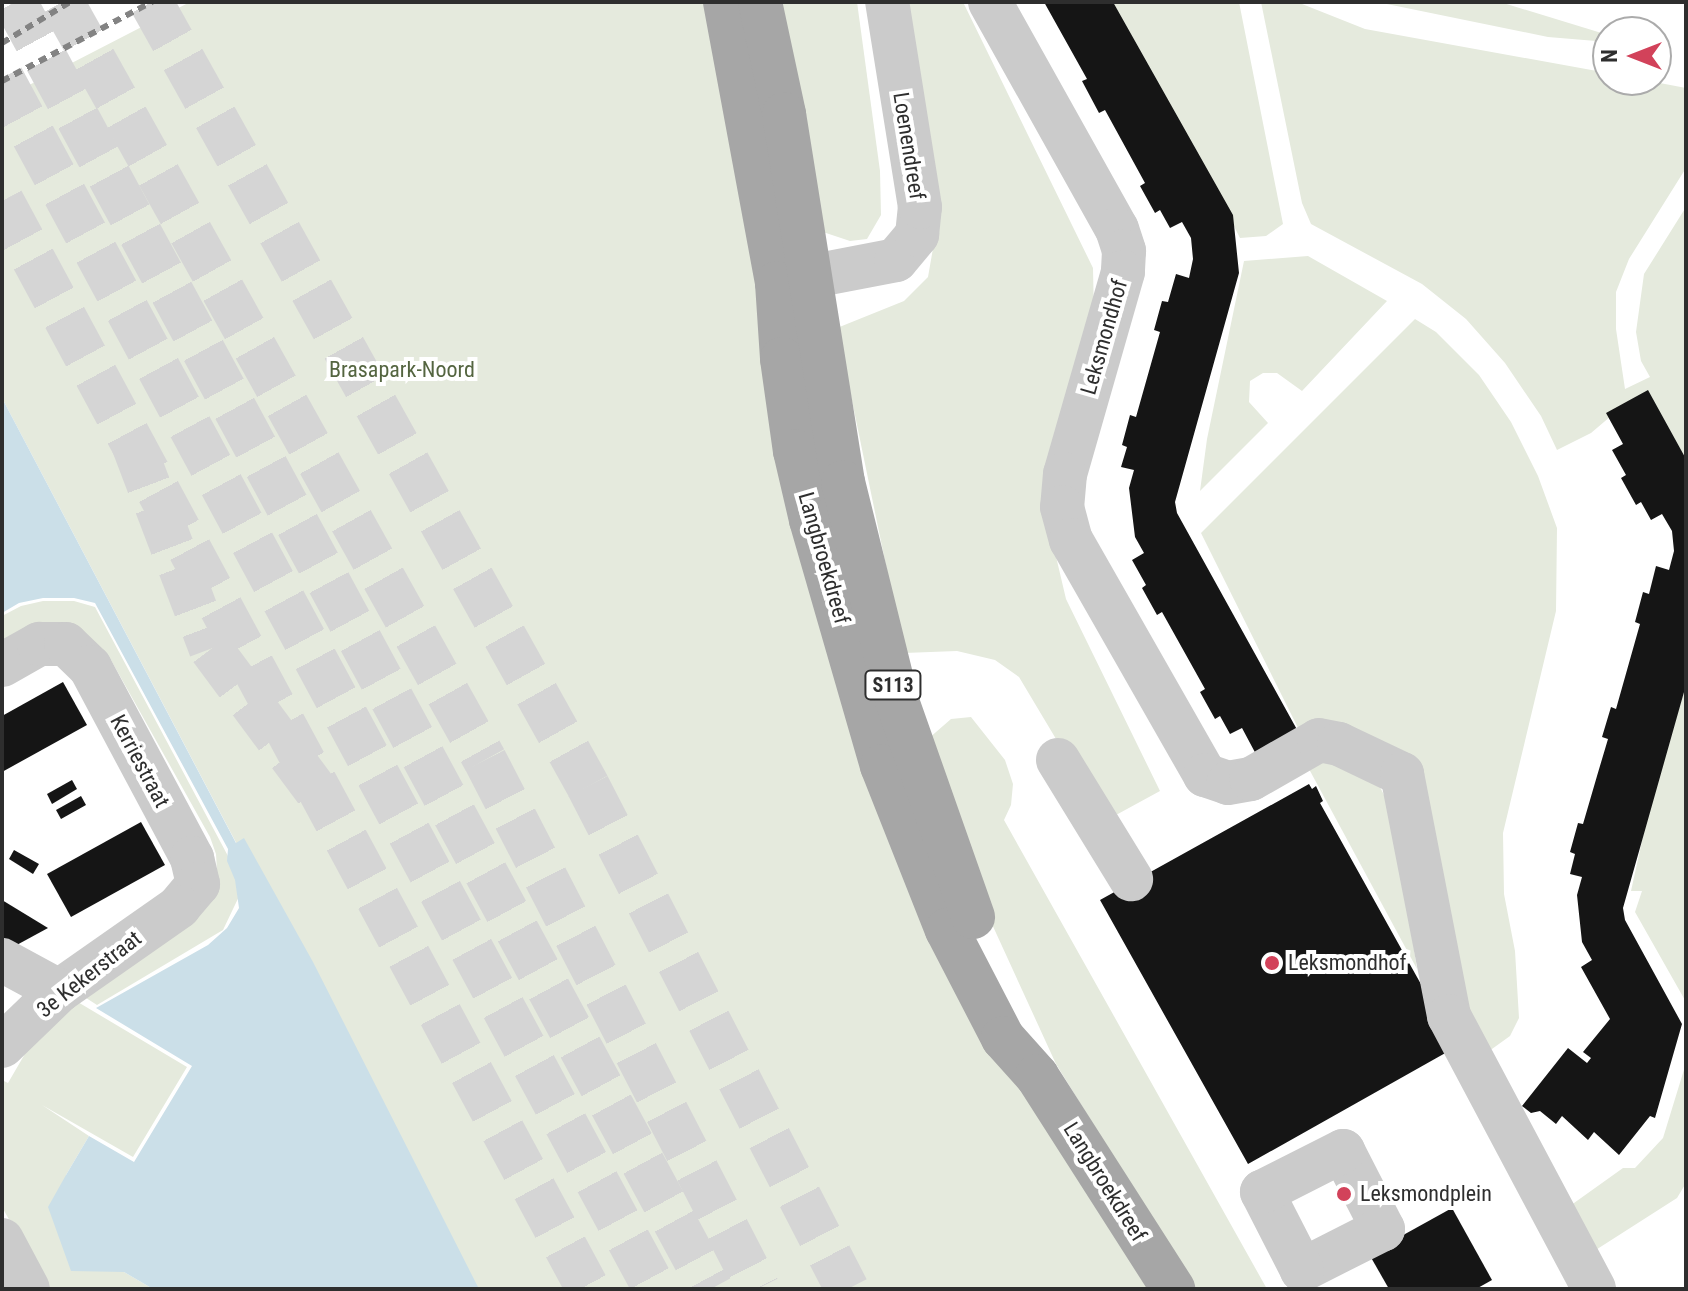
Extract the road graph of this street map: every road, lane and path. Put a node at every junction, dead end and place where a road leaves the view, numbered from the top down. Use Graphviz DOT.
graph roads {
  1 [pos="725,2"];
  2 [pos="760,2"];
  3 [pos="887,2"];
  4 [pos="990,2"];
  5 [pos="794,279"];
  6 [pos="21,654"];
  7 [pos="1058,760"];
  8 [pos="1131,879"];
  9 [pos="179,907"];
  10 [pos="2,960"];
  11 [pos="59,991"];
  12 [pos="2,1046"];
  13 [pos="2,1240"];
  14 [pos="1590,1282"];
  15 [pos="28,1289"];
  16 [pos="1173,1289"];
  1 -- 5 [label="main road, Langbroekdreef / S113"];
  2 -- 5 [label="main road, Langbroekdreef / S113"];
  3 -- 5 [label="street, Loenendreef"];
  4 -- 14 [label="street, Leksmondhof"];
  5 -- 16 [label="main road, Langbroekdreef / S113"];
  6 -- 9 [label="street, Kerriestraat"];
  7 -- 8 [label="street"];
  9 -- 11 [label="street, 3e Kekerstraat"];
  10 -- 11 [label="street"];
  11 -- 12 [label="street, 3e Kekerstraat"];
  13 -- 15 [label="street"];
}
